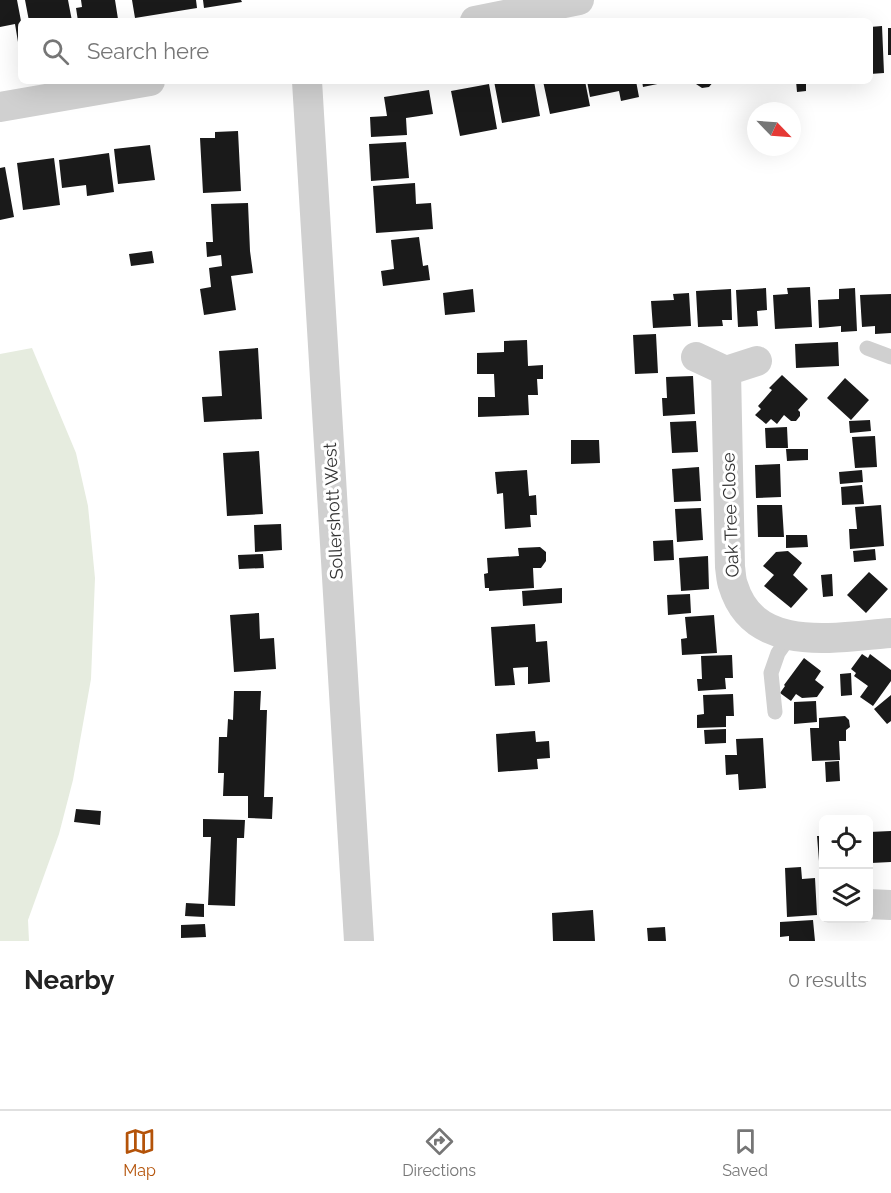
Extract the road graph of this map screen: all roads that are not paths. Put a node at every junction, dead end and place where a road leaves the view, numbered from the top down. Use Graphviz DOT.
graph roads {
  1 [pos="579,0"];
  2 [pos="490,18"];
  3 [pos="133,84"];
  4 [pos="307,84"];
  5 [pos="0,107"];
  6 [pos="867,348"];
  7 [pos="696,357"];
  8 [pos="891,357"];
  9 [pos="757,361"];
  10 [pos="726,370"];
  11 [pos="891,633"];
  12 [pos="790,636"];
  13 [pos="775,712"];
  14 [pos="873,904"];
  15 [pos="891,905"];
  16 [pos="359,941"];
  1 -- 2 [label="street"];
  3 -- 5 [label="street"];
  4 -- 16 [label="street, Sollershott West"];
  6 -- 8 [label="lane"];
  7 -- 10 [label="street"];
  9 -- 10 [label="street"];
  10 -- 12 [label="street, Oak Tree Close"];
  11 -- 12 [label="street, Oak Tree Close"];
  12 -- 13 [label="lane"];
  14 -- 15 [label="street"];
}
